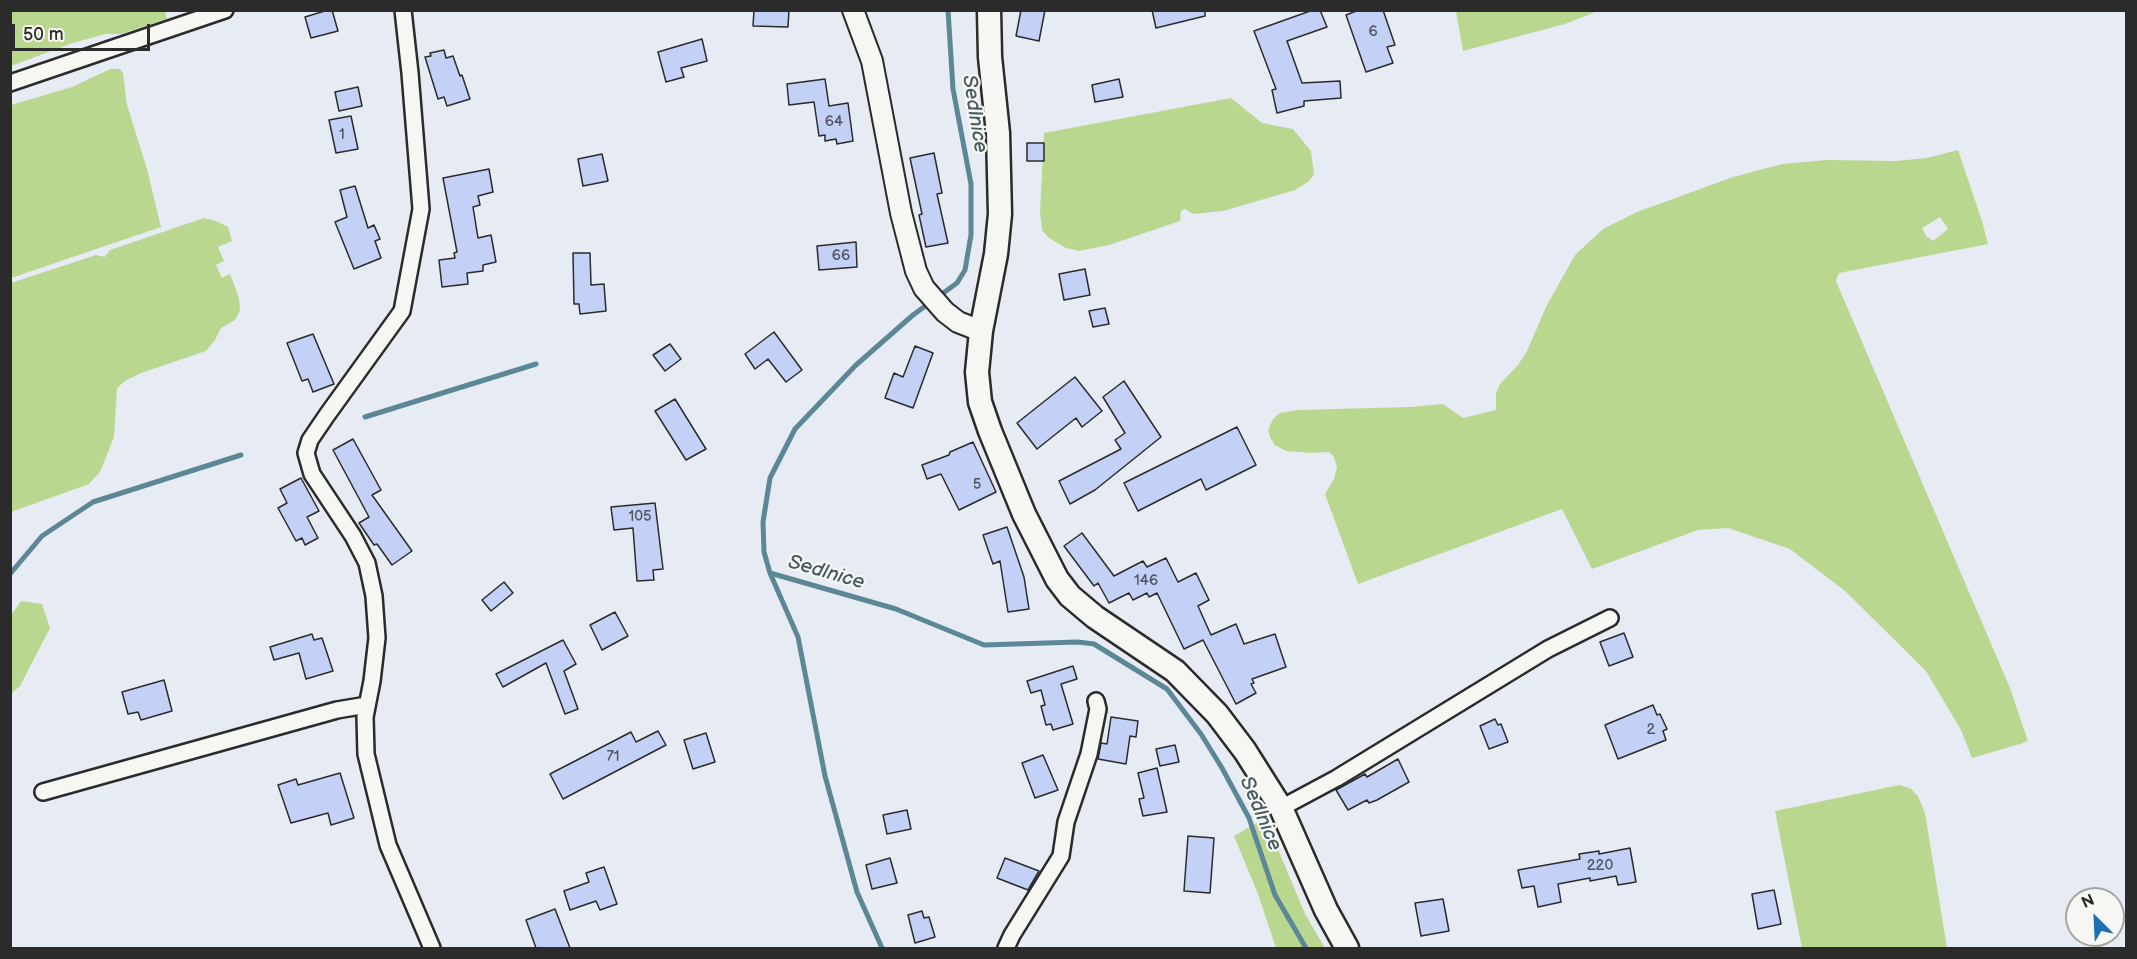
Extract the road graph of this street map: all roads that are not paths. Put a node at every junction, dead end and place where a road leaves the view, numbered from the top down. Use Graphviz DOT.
graph roads {
  1 [pos="225,10"];
  2 [pos="403,10"];
  3 [pos="853,10"];
  4 [pos="989,10"];
  5 [pos="10,83"];
  6 [pos="981,331"];
  7 [pos="1610,618"];
  8 [pos="1096,701"];
  9 [pos="367,705"];
  10 [pos="43,792"];
  11 [pos="1281,808"];
  12 [pos="432,948"];
  13 [pos="1006,948"];
  14 [pos="1347,948"];
  1 -- 5 [label="street"];
  2 -- 9 [label="street"];
  3 -- 6 [label="street"];
  4 -- 6 [label="main road"];
  6 -- 11 [label="main road"];
  7 -- 11 [label="street"];
  8 -- 13 [label="street"];
  9 -- 10 [label="street"];
  9 -- 12 [label="street"];
  11 -- 14 [label="main road"];
}
